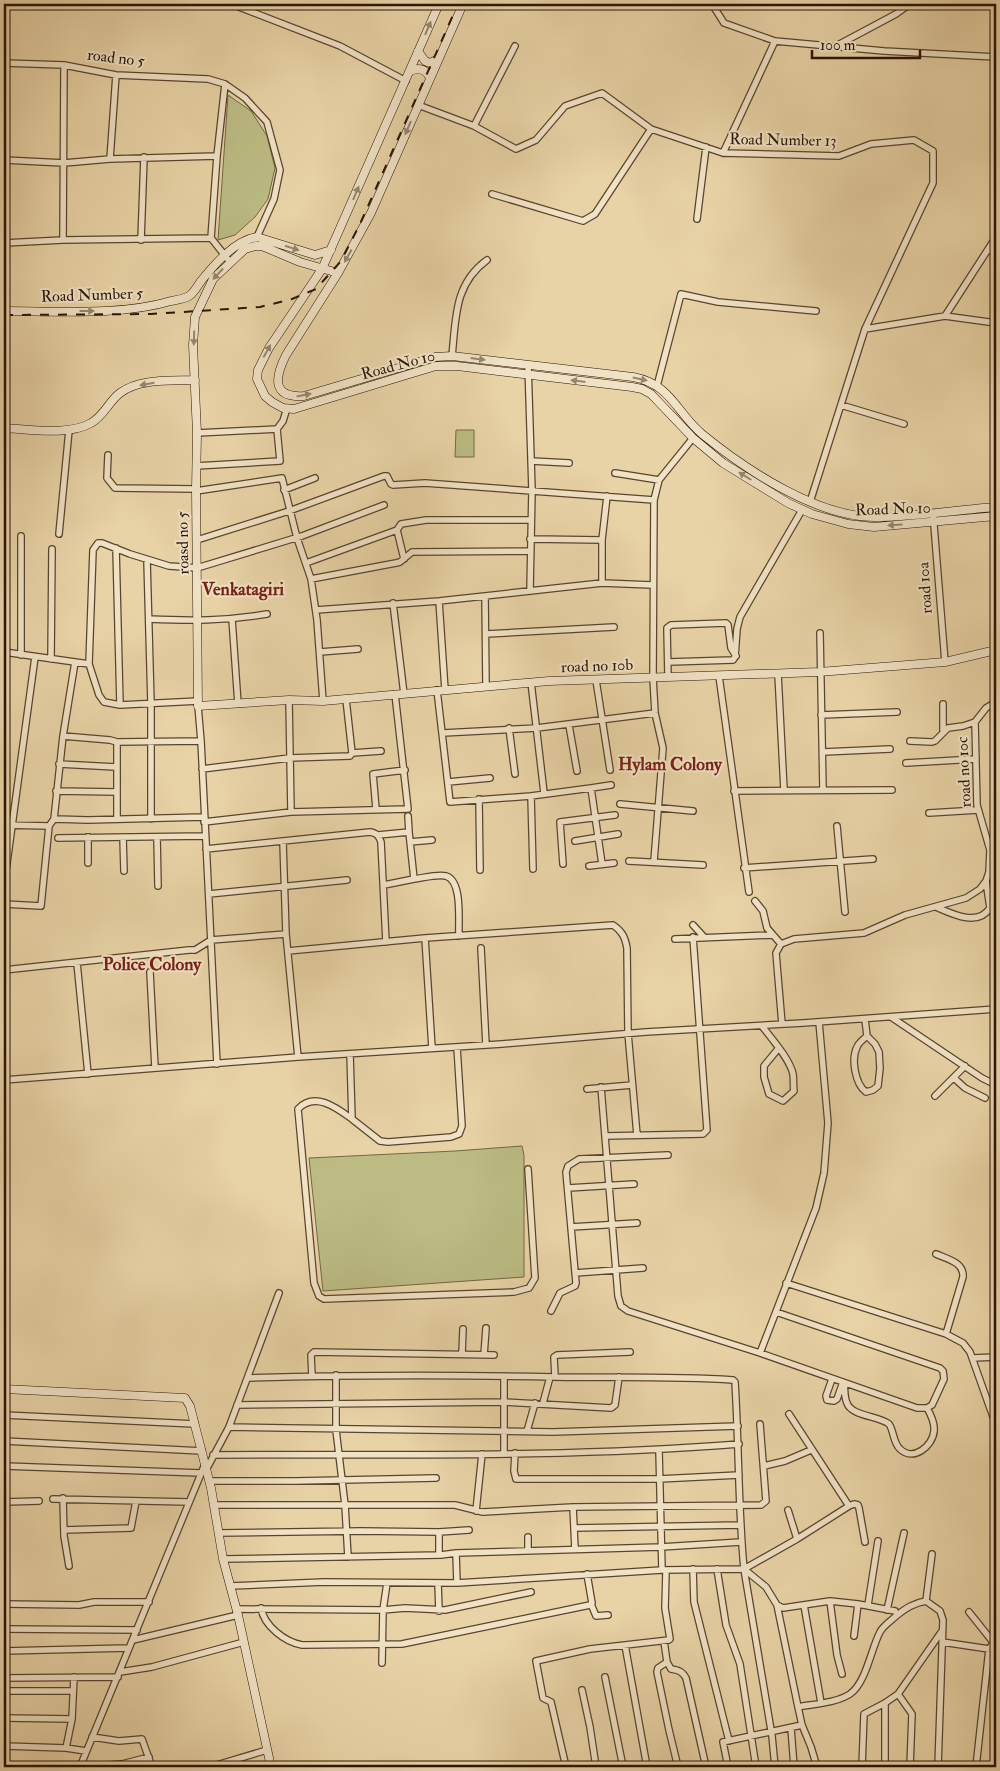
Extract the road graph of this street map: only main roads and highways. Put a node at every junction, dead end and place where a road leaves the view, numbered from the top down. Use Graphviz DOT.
graph roads {
  1 [pos="439,4"];
  2 [pos="463,4"];
  3 [pos="418,51"];
  4 [pos="438,60"];
  5 [pos="410,71"];
  6 [pos="430,78"];
  7 [pos="331,250"];
  8 [pos="227,258"];
  9 [pos="322,269"];
  10 [pos="338,273"];
  11 [pos="190,296"];
  12 [pos="203,298"];
  13 [pos="4,311"];
  14 [pos="195,380"];
  15 [pos="4,428"];
  16 [pos="996,507"];
  17 [pos="996,516"];
  18 [pos="996,650"];
  19 [pos="198,703"];
  20 [pos="4,1389"];
  21 [pos="271,1767"];
  3 -- 1 [label="main road, one-way"];
  2 -- 4 [label="main road, Road No 10"];
  3 -- 4 [label="main road"];
  3 -- 5 [label="main road"];
  4 -- 6 [label="main road, Road No 10"];
  5 -- 6 [label="main road"];
  7 -- 5 [label="main road, one-way"];
  6 -- 10 [label="main road, Road No 10, one-way"];
  8 -- 7 [label="main road, one-way"];
  7 -- 9 [label="main road"];
  8 -- 9 [label="main road"];
  8 -- 11 [label="main road"];
  8 -- 12 [label="main road, one-way"];
  9 -- 10 [label="main road"];
  17 -- 9 [label="main road, Road No 10, one-way"];
  10 -- 16 [label="main road, Road No 10, one-way"];
  11 -- 12 [label="main road"];
  13 -- 11 [label="main road, Road Number 5, one-way"];
  12 -- 14 [label="main road, roasd no 5, one-way"];
  14 -- 15 [label="main road, one-way"];
  14 -- 19 [label="main road, roasd no 5"];
  18 -- 19 [label="main road, road no 10b"];
  20 -- 21 [label="main road"];
}
